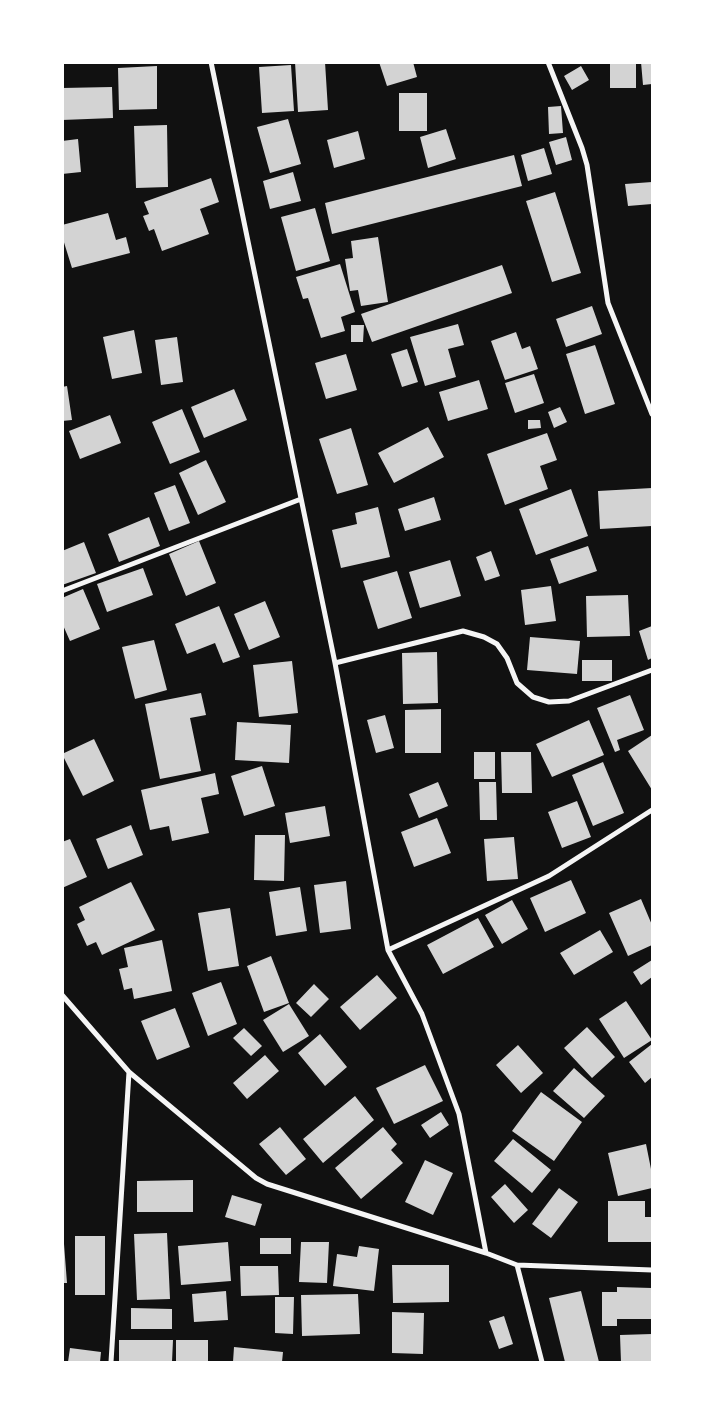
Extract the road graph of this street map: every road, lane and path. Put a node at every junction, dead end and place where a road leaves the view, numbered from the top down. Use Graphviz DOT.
graph roads {
  1 [pos="212,62"];
  2 [pos="548,62"];
  3 [pos="652,414"];
  4 [pos="301,499"];
  5 [pos="62,591"];
  6 [pos="335,663"];
  7 [pos="652,670"];
  8 [pos="652,810"];
  9 [pos="388,950"];
  10 [pos="62,995"];
  11 [pos="129,1072"];
  12 [pos="486,1253"];
  13 [pos="517,1265"];
  14 [pos="652,1270"];
  15 [pos="111,1362"];
  16 [pos="542,1362"];
  1 -- 4 [label="street"];
  2 -- 3 [label="street"];
  4 -- 5 [label="street"];
  4 -- 6 [label="street"];
  6 -- 7 [label="street"];
  6 -- 9 [label="street"];
  8 -- 9 [label="street"];
  9 -- 12 [label="street"];
  10 -- 11 [label="street"];
  11 -- 12 [label="street"];
  11 -- 15 [label="street"];
  12 -- 13 [label="street"];
  13 -- 14 [label="street"];
  13 -- 16 [label="street"];
}
